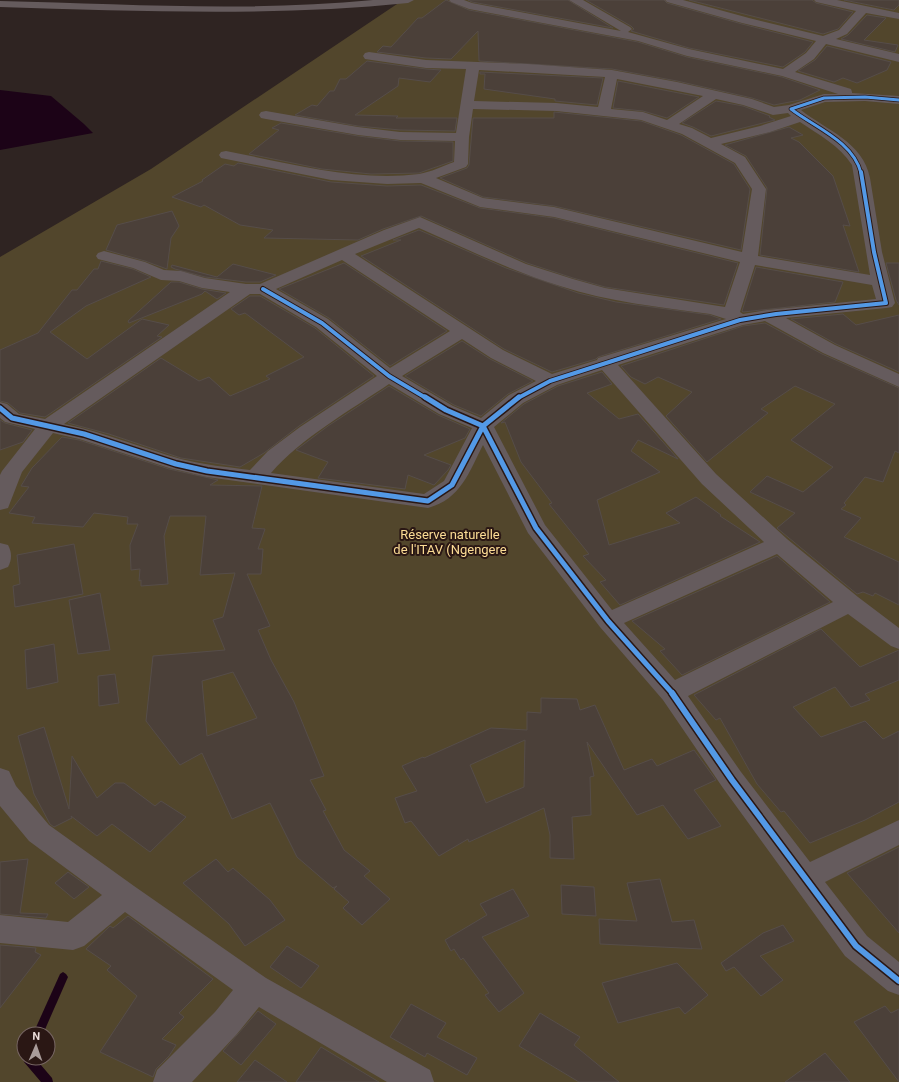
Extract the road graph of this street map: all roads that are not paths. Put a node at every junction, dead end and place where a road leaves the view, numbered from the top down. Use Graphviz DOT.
graph roads {
  1 [pos="408,0"];
  2 [pos="455,0"];
  3 [pos="575,0"];
  4 [pos="671,0"];
  5 [pos="820,0"];
  6 [pos="0,4"];
  7 [pos="863,9"];
  8 [pos="899,16"];
  9 [pos="640,38"];
  10 [pos="823,40"];
  11 [pos="369,56"];
  12 [pos="899,58"];
  13 [pos="473,66"];
  14 [pos="785,73"];
  15 [pos="612,74"];
  16 [pos="713,95"];
  17 [pos="865,97"];
  18 [pos="899,100"];
  19 [pos="468,105"];
  20 [pos="604,112"];
  21 [pos="796,113"];
  22 [pos="266,116"];
  23 [pos="668,124"];
  24 [pos="462,137"];
  25 [pos="709,143"];
  26 [pos="226,155"];
  27 [pos="423,178"];
  28 [pos="344,254"];
  29 [pos="104,256"];
  30 [pos="749,259"];
  31 [pos="878,281"];
  32 [pos="254,289"];
  33 [pos="892,305"];
  34 [pos="767,314"];
  35 [pos="736,317"];
  36 [pos="461,332"];
  37 [pos="605,362"];
  38 [pos="389,376"];
  39 [pos="550,381"];
  40 [pos="899,381"];
  41 [pos="0,408"];
  42 [pos="48,426"];
  43 [pos="483,426"];
  44 [pos="255,478"];
  45 [pos="0,503"];
  46 [pos="779,544"];
  47 [pos="0,550"];
  48 [pos="0,562"];
  49 [pos="850,603"];
  50 [pos="608,621"];
  51 [pos="899,640"];
  52 [pos="672,693"];
  53 [pos="0,779"];
  54 [pos="899,832"];
  55 [pos="806,878"];
  56 [pos="124,895"];
  57 [pos="0,929"];
  58 [pos="899,981"];
  59 [pos="255,988"];
  60 [pos="409,1080"];
  61 [pos="169,1082"];
  1 -- 6 [label="street"];
  2 -- 9 [label="street"];
  3 -- 9 [label="street"];
  4 -- 10 [label="street"];
  5 -- 7 [label="street"];
  7 -- 8 [label="street"];
  7 -- 10 [label="street"];
  9 -- 14 [label="street"];
  10 -- 12 [label="street"];
  10 -- 14 [label="street"];
  11 -- 13 [label="street"];
  13 -- 15 [label="street"];
  13 -- 19 [label="street"];
  14 -- 17 [label="street"];
  15 -- 16 [label="street"];
  15 -- 20 [label="street"];
  16 -- 21 [label="street"];
  16 -- 23 [label="street"];
  17 -- 18 [label="street"];
  17 -- 21 [label="street"];
  19 -- 20 [label="street"];
  19 -- 24 [label="street"];
  20 -- 23 [label="street"];
  21 -- 25 [label="street"];
  21 -- 31 [label="street"];
  22 -- 24 [label="street"];
  23 -- 25 [label="street"];
  24 -- 27 [label="street"];
  25 -- 30 [label="street"];
  26 -- 27 [label="street"];
  27 -- 30 [label="street"];
  28 -- 32 [label="street"];
  28 -- 35 [label="street"];
  28 -- 36 [label="street"];
  29 -- 32 [label="street"];
  30 -- 31 [label="street"];
  30 -- 35 [label="street"];
  31 -- 33 [label="street"];
  32 -- 38 [label="street"];
  32 -- 42 [label="street"];
  33 -- 34 [label="street"];
  34 -- 35 [label="street"];
  34 -- 40 [label="street"];
  35 -- 37 [label="street"];
  36 -- 38 [label="street"];
  36 -- 39 [label="street"];
  37 -- 39 [label="street"];
  37 -- 46 [label="street"];
  38 -- 43 [label="street"];
  38 -- 44 [label="street"];
  39 -- 43 [label="street"];
  41 -- 42 [label="street"];
  42 -- 44 [label="street"];
  42 -- 45 [label="street"];
  43 -- 44 [label="street"];
  43 -- 50 [label="street"];
  46 -- 49 [label="street"];
  46 -- 50 [label="street"];
  47 -- 48 [label="street"];
  49 -- 51 [label="street"];
  49 -- 52 [label="street"];
  50 -- 52 [label="street"];
  52 -- 55 [label="street"];
  53 -- 56 [label="street"];
  54 -- 55 [label="street"];
  55 -- 58 [label="street"];
  56 -- 57 [label="street"];
  56 -- 59 [label="street"];
  59 -- 60 [label="street"];
  59 -- 61 [label="street"];
}
